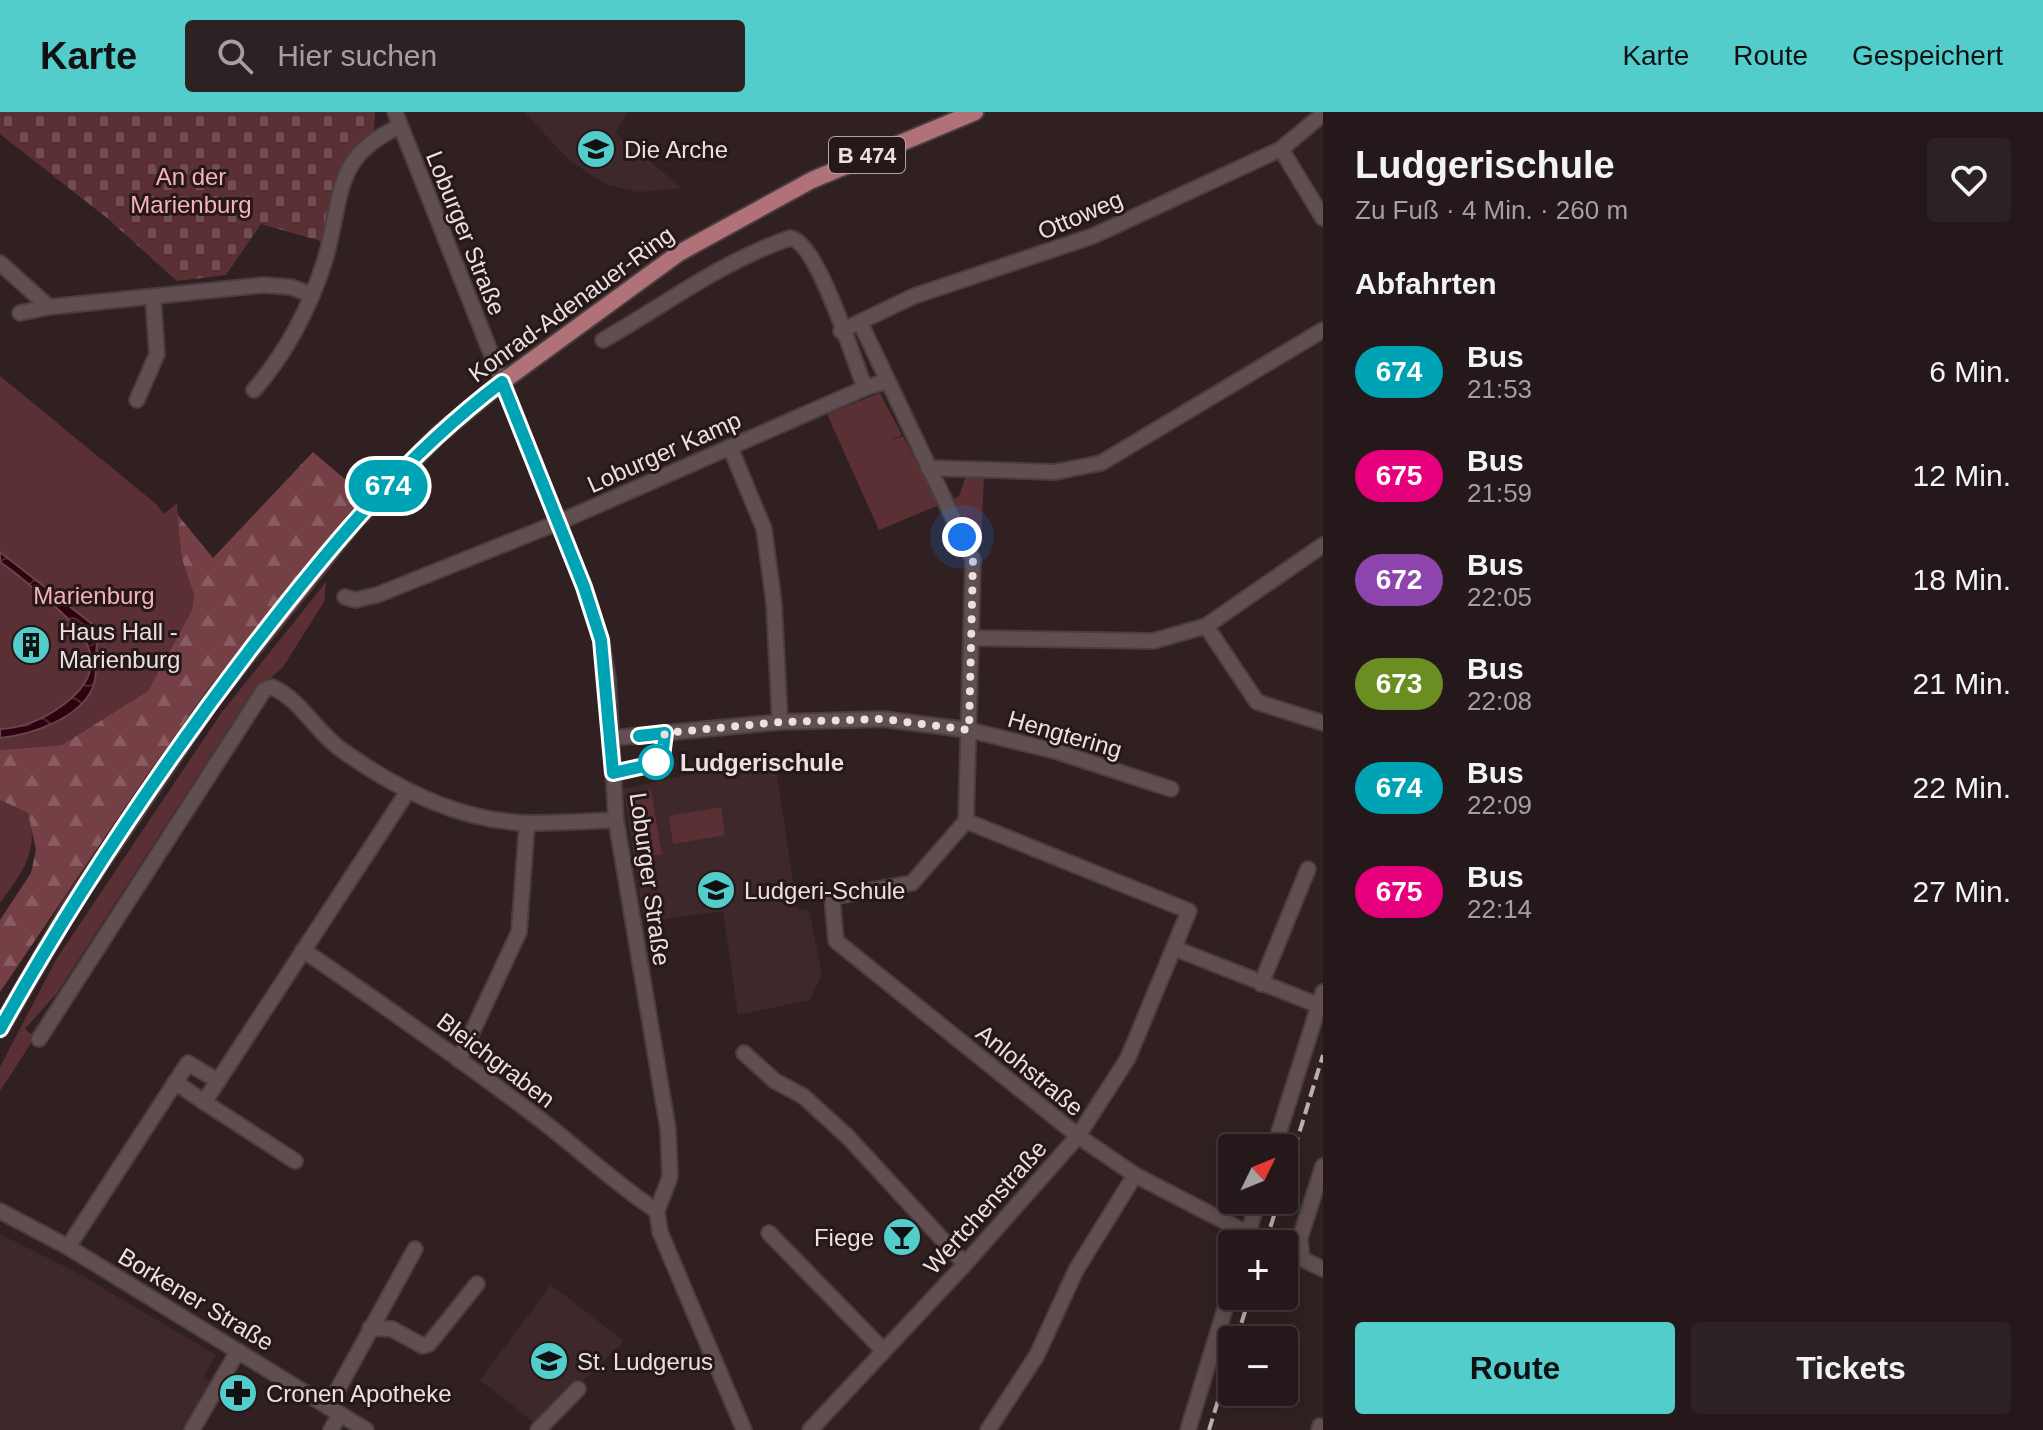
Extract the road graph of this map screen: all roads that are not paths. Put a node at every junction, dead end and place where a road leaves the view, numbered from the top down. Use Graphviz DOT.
graph roads {
  1 [pos="975,112"];
  2 [pos="1323,114"];
  3 [pos="397,119"];
  4 [pos="1281,149"];
  5 [pos="1323,218"];
  6 [pos="0,263"];
  7 [pos="312,295"];
  8 [pos="153,298"];
  9 [pos="49,307"];
  10 [pos="20,313"];
  11 [pos="860,322"];
  12 [pos="1323,330"];
  13 [pos="841,331"];
  14 [pos="603,340"];
  15 [pos="887,381"];
  16 [pos="502,382"];
  17 [pos="865,388"];
  18 [pos="254,390"];
  19 [pos="137,400"];
  20 [pos="730,447"];
  21 [pos="928,468"];
  22 [pos="557,523"];
  23 [pos="1323,545"];
  24 [pos="345,597"];
  25 [pos="1206,626"];
  26 [pos="973,638"];
  27 [pos="780,722"];
  28 [pos="1323,723"];
  29 [pos="969,730"];
  30 [pos="612,738"];
  31 [pos="1171,789"];
  32 [pos="408,791"];
  33 [pos="616,820"];
  34 [pos="966,821"];
  35 [pos="527,823"];
  36 [pos="1308,869"];
  37 [pos="1174,948"];
  38 [pos="303,950"];
  39 [pos="1261,984"];
  40 [pos="1321,999"];
  41 [pos="0,1029"];
  42 [pos="39,1039"];
  43 [pos="744,1053"];
  44 [pos="459,1060"];
  45 [pos="218,1081"];
  46 [pos="175,1082"];
  47 [pos="204,1102"];
  48 [pos="1278,1134"];
  49 [pos="1078,1136"];
  50 [pos="295,1161"];
  51 [pos="1323,1166"];
  52 [pos="1135,1175"];
  53 [pos="0,1211"];
  54 [pos="657,1211"];
  55 [pos="1231,1230"];
  56 [pos="769,1233"];
  57 [pos="68,1247"];
  58 [pos="415,1249"];
  59 [pos="965,1264"];
  60 [pos="1323,1269"];
  61 [pos="477,1284"];
  62 [pos="1225,1310"];
  63 [pos="370,1328"];
  64 [pos="238,1351"];
  65 [pos="884,1351"];
  66 [pos="578,1389"];
  67 [pos="334,1410"];
  68 [pos="192,1430"];
  69 [pos="331,1430"];
  70 [pos="366,1430"];
  71 [pos="538,1430"];
  72 [pos="744,1430"];
  73 [pos="810,1430"];
  74 [pos="988,1430"];
  75 [pos="1188,1430"];
  1 -- 16 [label="main road, Konrad-Adenauer-Ring / B 474"];
  2 -- 4 [label="street, Ottoweg"];
  3 -- 7 [label="street"];
  3 -- 16 [label="street, Loburger Straße"];
  4 -- 5 [label="street"];
  4 -- 11 [label="street, Ottoweg"];
  6 -- 9 [label="street"];
  7 -- 8 [label="street"];
  7 -- 18 [label="street"];
  8 -- 9 [label="street"];
  8 -- 19 [label="street"];
  9 -- 10 [label="street"];
  11 -- 13 [label="street, Ottoweg"];
  11 -- 15 [label="street"];
  12 -- 21 [label="street"];
  13 -- 14 [label="street"];
  13 -- 17 [label="street"];
  15 -- 17 [label="street, Loburger Kamp"];
  15 -- 21 [label="street"];
  16 -- 22 [label="street, Loburger Straße"];
  16 -- 41 [label="main road, Konrad-Adenauer-Ring / B 474"];
  17 -- 20 [label="street, Loburger Kamp"];
  20 -- 22 [label="street, Loburger Kamp"];
  20 -- 27 [label="street"];
  21 -- 26 [label="street"];
  22 -- 24 [label="street, Loburger Kamp"];
  22 -- 30 [label="street, Loburger Straße"];
  23 -- 25 [label="street"];
  25 -- 26 [label="street"];
  25 -- 28 [label="street"];
  26 -- 29 [label="street"];
  27 -- 29 [label="street, Hengtering"];
  27 -- 30 [label="street, Hengtering"];
  29 -- 31 [label="street, Hengtering"];
  29 -- 34 [label="street"];
  30 -- 33 [label="street, Loburger Straße"];
  32 -- 35 [label="street"];
  32 -- 38 [label="street"];
  32 -- 42 [label="street"];
  33 -- 35 [label="street"];
  33 -- 54 [label="street, Loburger Straße"];
  34 -- 37 [label="street, Wertchenstraße"];
  34 -- 49 [label="street, Anlohstraße"];
  35 -- 44 [label="street"];
  36 -- 39 [label="street"];
  37 -- 39 [label="street"];
  37 -- 49 [label="street, Wertchenstraße"];
  38 -- 44 [label="street, Bleichgraben"];
  38 -- 45 [label="street"];
  39 -- 40 [label="street"];
  40 -- 48 [label="street"];
  43 -- 59 [label="street"];
  44 -- 54 [label="street, Bleichgraben"];
  45 -- 46 [label="street"];
  45 -- 47 [label="street"];
  46 -- 47 [label="street"];
  46 -- 57 [label="street"];
  47 -- 50 [label="street"];
  49 -- 52 [label="street, Anlohstraße"];
  49 -- 59 [label="street, Wertchenstraße"];
  51 -- 60 [label="street"];
  52 -- 55 [label="street, Anlohstraße"];
  52 -- 74 [label="street"];
  53 -- 57 [label="street, Borkener Straße"];
  54 -- 72 [label="street"];
  56 -- 65 [label="street"];
  57 -- 64 [label="street, Borkener Straße"];
  58 -- 63 [label="street"];
  59 -- 65 [label="street, Wertchenstraße"];
  61 -- 63 [label="street"];
  62 -- 75 [label="street"];
  63 -- 67 [label="street"];
  64 -- 67 [label="street, Borkener Straße"];
  64 -- 68 [label="street"];
  65 -- 73 [label="street, Wertchenstraße"];
  66 -- 71 [label="street"];
  67 -- 69 [label="street"];
  67 -- 70 [label="street, Borkener Straße"];
}
